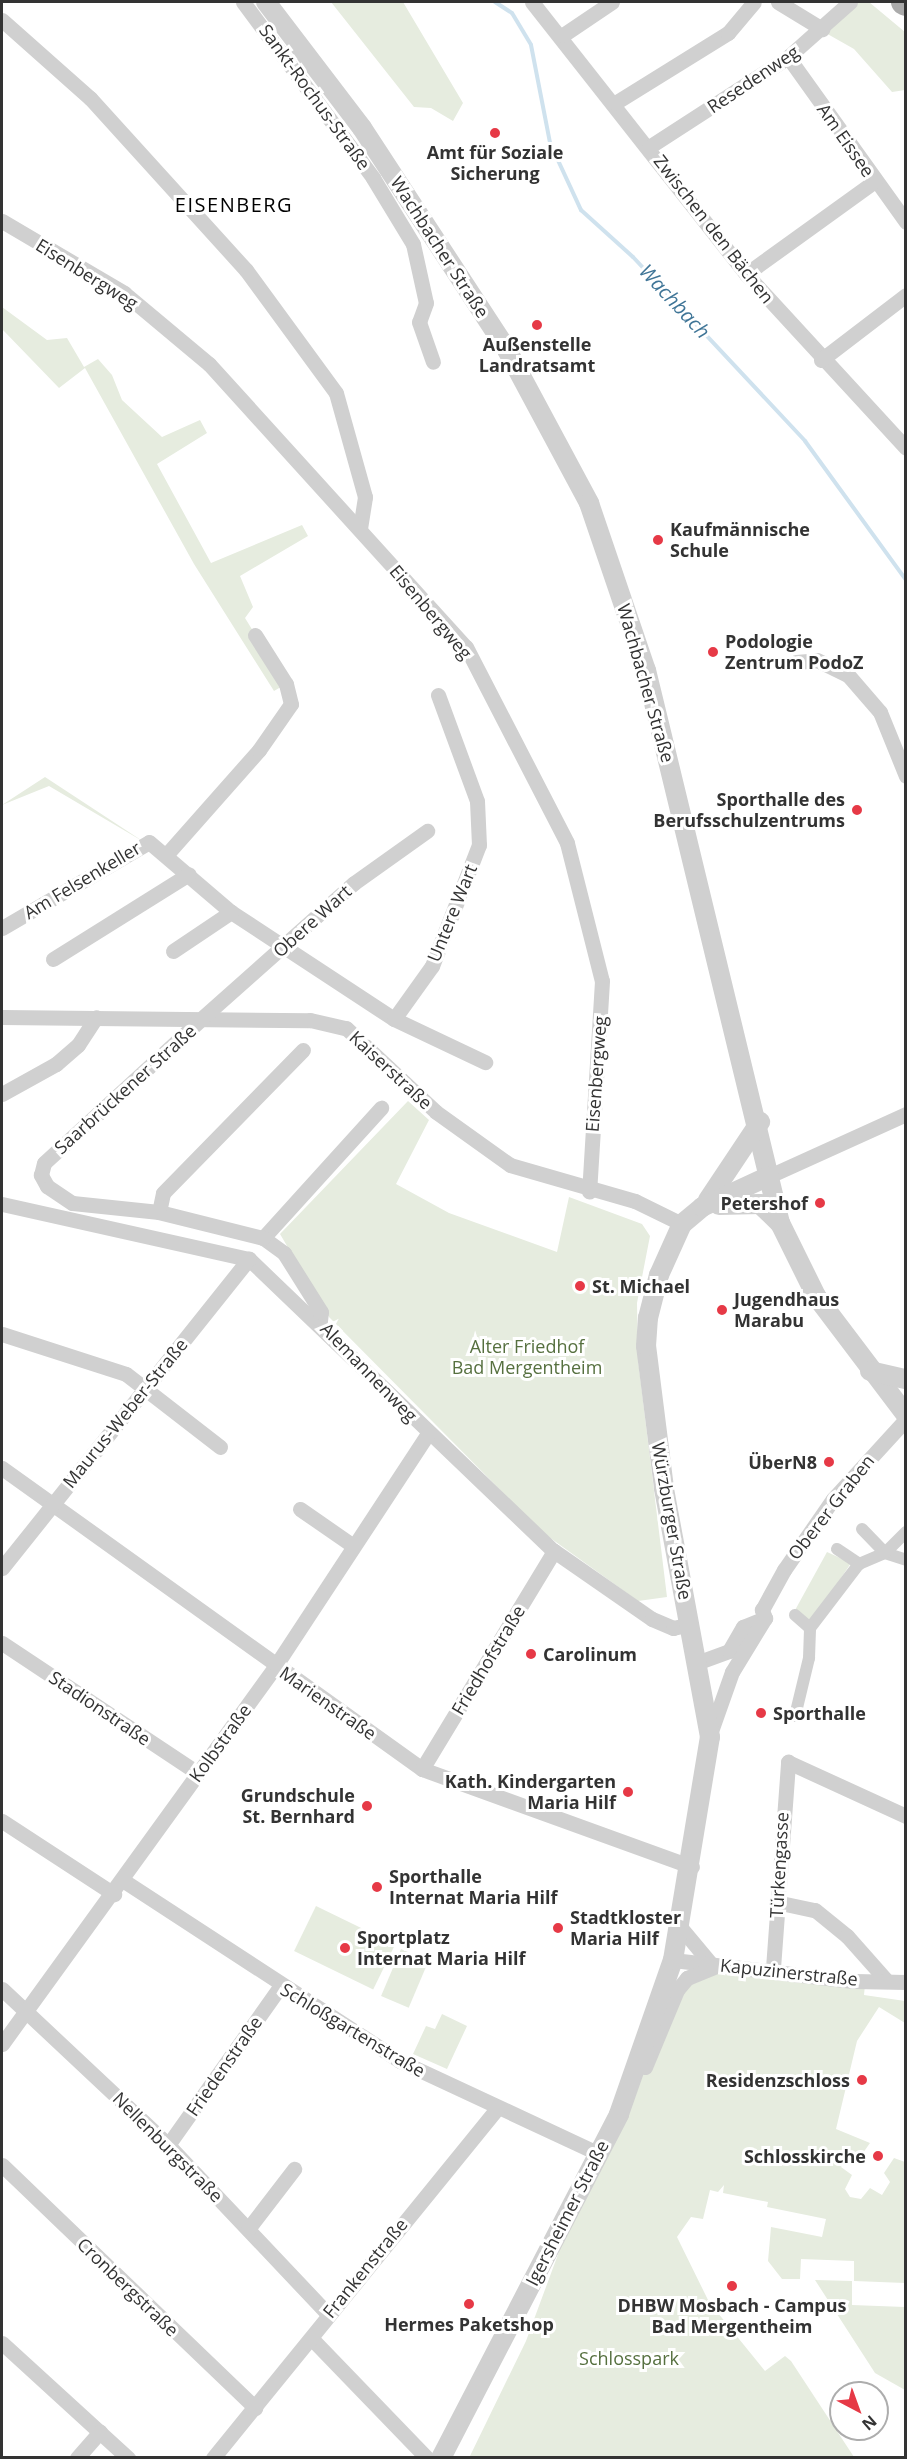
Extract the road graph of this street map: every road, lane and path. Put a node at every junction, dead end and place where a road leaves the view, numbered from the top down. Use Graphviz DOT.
graph roads {
  1 [pos="243,2"];
  2 [pos="266,2"];
  3 [pos="532,2"];
  4 [pos="612,2"];
  5 [pos="754,2"];
  6 [pos="778,2"];
  7 [pos="850,2"];
  8 [pos="2,20"];
  9 [pos="822,29"];
  10 [pos="563,35"];
  11 [pos="788,57"];
  12 [pos="615,103"];
  13 [pos="649,147"];
  14 [pos="875,181"];
  15 [pos="2,221"];
  16 [pos="906,222"];
  17 [pos="746,274"];
  18 [pos="906,295"];
  19 [pos="821,360"];
  20 [pos="434,362"];
  21 [pos="906,448"];
  22 [pos="360,529"];
  23 [pos="255,635"];
  24 [pos="796,662"];
  25 [pos="438,695"];
  26 [pos="906,776"];
  27 [pos="427,831"];
  28 [pos="166,854"];
  29 [pos="189,874"];
  30 [pos="231,912"];
  31 [pos="2,928"];
  32 [pos="285,945"];
  33 [pos="173,951"];
  34 [pos="53,959"];
  35 [pos="2,1017"];
  36 [pos="96,1017"];
  37 [pos="202,1018"];
  38 [pos="394,1019"];
  39 [pos="303,1050"];
  40 [pos="484,1062"];
  41 [pos="2,1094"];
  42 [pos="381,1108"];
  43 [pos="906,1114"];
  44 [pos="760,1122"];
  45 [pos="767,1177"];
  46 [pos="725,1179"];
  47 [pos="589,1192"];
  48 [pos="2,1203"];
  49 [pos="702,1207"];
  50 [pos="159,1212"];
  51 [pos="780,1223"];
  52 [pos="682,1224"];
  53 [pos="263,1238"];
  54 [pos="249,1259"];
  55 [pos="320,1321"];
  56 [pos="2,1334"];
  57 [pos="870,1371"];
  58 [pos="906,1378"];
  59 [pos="144,1390"];
  60 [pos="906,1417"];
  61 [pos="428,1434"];
  62 [pos="220,1447"];
  63 [pos="2,1468"];
  64 [pos="52,1503"];
  65 [pos="300,1509"];
  66 [pos="862,1529"];
  67 [pos="906,1532"];
  68 [pos="352,1545"];
  69 [pos="837,1549"];
  70 [pos="554,1551"];
  71 [pos="885,1552"];
  72 [pos="906,1560"];
  73 [pos="859,1564"];
  74 [pos="2,1568"];
  75 [pos="795,1615"];
  76 [pos="765,1618"];
  77 [pos="691,1624"];
  78 [pos="810,1628"];
  79 [pos="2,1643"];
  80 [pos="699,1662"];
  81 [pos="276,1665"];
  82 [pos="795,1716"];
  83 [pos="710,1737"];
  84 [pos="422,1769"];
  85 [pos="198,1773"];
  86 [pos="906,1816"];
  87 [pos="2,1821"];
  88 [pos="692,1867"];
  89 [pos="124,1881"];
  90 [pos="114,1894"];
  91 [pos="776,1902"];
  92 [pos="681,1928"];
  93 [pos="673,1960"];
  94 [pos="718,1964"];
  95 [pos="773,1968"];
  96 [pos="886,1980"];
  97 [pos="906,1982"];
  98 [pos="280,1987"];
  99 [pos="2,1989"];
  100 [pos="29,2010"];
  101 [pos="2,2044"];
  102 [pos="497,2108"];
  103 [pos="619,2114"];
  104 [pos="168,2145"];
  105 [pos="597,2153"];
  106 [pos="2,2165"];
  107 [pos="294,2169"];
  108 [pos="248,2229"];
  109 [pos="327,2313"];
  110 [pos="312,2339"];
  111 [pos="2,2343"];
  112 [pos="255,2408"];
  113 [pos="100,2432"];
  114 [pos="77,2457"];
  115 [pos="128,2457"];
  116 [pos="213,2457"];
  117 [pos="427,2457"];
  118 [pos="441,2457"];
  1 -- 20 [label="street, Sankt-Rochus-Straße"];
  2 -- 44 [label="street, Wachbacher Straße"];
  3 -- 10 [label="street, Zwischen den Bächen"];
  4 -- 10 [label="street"];
  5 -- 12 [label="street"];
  6 -- 9 [label="street"];
  7 -- 9 [label="street, Resedenweg"];
  8 -- 22 [label="street"];
  9 -- 11 [label="street, Resedenweg"];
  10 -- 12 [label="street, Zwischen den Bächen"];
  11 -- 13 [label="street, Resedenweg"];
  11 -- 14 [label="street, Am Eissee"];
  12 -- 13 [label="street, Zwischen den Bächen"];
  13 -- 17 [label="street, Zwischen den Bächen"];
  14 -- 16 [label="street, Am Eissee"];
  14 -- 17 [label="street"];
  15 -- 22 [label="street, Eisenbergweg"];
  17 -- 19 [label="street, Zwischen den Bächen"];
  18 -- 19 [label="street"];
  19 -- 21 [label="street, Zwischen den Bächen"];
  22 -- 47 [label="street, Eisenbergweg"];
  23 -- 28 [label="street"];
  24 -- 26 [label="street"];
  25 -- 38 [label="street, Untere Wart"];
  27 -- 32 [label="street, Obere Wart"];
  28 -- 29 [label="street, Am Felsenkeller"];
  28 -- 31 [label="street, Am Felsenkeller"];
  29 -- 30 [label="street, Am Felsenkeller"];
  29 -- 34 [label="street"];
  30 -- 32 [label="street, Am Felsenkeller"];
  30 -- 33 [label="street"];
  32 -- 37 [label="street, Obere Wart"];
  32 -- 38 [label="street"];
  35 -- 36 [label="street, Kaiserstraße"];
  36 -- 37 [label="street, Kaiserstraße"];
  36 -- 41 [label="street"];
  37 -- 47 [label="street, Kaiserstraße"];
  37 -- 50 [label="street, Saarbrückener Straße"];
  38 -- 40 [label="street"];
  39 -- 50 [label="street"];
  42 -- 53 [label="street"];
  43 -- 45 [label="street"];
  44 -- 45 [label="street, Wachbacher Straße"];
  44 -- 46 [label="street"];
  45 -- 46 [label="street"];
  45 -- 49 [label="street, Würzburger Straße"];
  45 -- 51 [label="street, Wachbacher Straße"];
  46 -- 49 [label="street"];
  47 -- 52 [label="street, Kaiserstraße"];
  48 -- 54 [label="street, Alemannenweg"];
  49 -- 51 [label="street"];
  49 -- 52 [label="street, Würzburger Straße"];
  50 -- 53 [label="street, Saarbrückener Straße"];
  51 -- 57 [label="street, Wachbacher Straße"];
  52 -- 77 [label="street, Würzburger Straße"];
  53 -- 55 [label="street, Saarbrückener Straße"];
  54 -- 55 [label="street, Alemannenweg"];
  54 -- 59 [label="street, Maurus-Weber-Straße"];
  55 -- 61 [label="street, Alemannenweg"];
  56 -- 59 [label="street"];
  57 -- 58 [label="street"];
  57 -- 60 [label="street, Wachbacher Straße"];
  59 -- 62 [label="street"];
  59 -- 64 [label="street, Maurus-Weber-Straße"];
  60 -- 76 [label="street, Oberer Graben"];
  61 -- 68 [label="street, Kolbstraße"];
  61 -- 70 [label="street, Alemannenweg"];
  63 -- 64 [label="street, Marienstraße"];
  64 -- 74 [label="street, Maurus-Weber-Straße"];
  64 -- 81 [label="street, Marienstraße"];
  65 -- 68 [label="street"];
  66 -- 71 [label="street"];
  67 -- 71 [label="street"];
  68 -- 81 [label="street, Kolbstraße"];
  69 -- 73 [label="street"];
  70 -- 77 [label="street, Alemannenweg"];
  70 -- 84 [label="street, Friedhofstraße"];
  71 -- 72 [label="street"];
  71 -- 73 [label="street"];
  73 -- 78 [label="street"];
  75 -- 78 [label="street"];
  76 -- 80 [label="street"];
  76 -- 83 [label="street, Oberer Graben"];
  77 -- 80 [label="street, Würzburger Straße"];
  78 -- 82 [label="street"];
  79 -- 85 [label="street, Stadionstraße"];
  80 -- 83 [label="street, Würzburger Straße"];
  81 -- 84 [label="street, Marienstraße"];
  81 -- 85 [label="street, Kolbstraße"];
  83 -- 88 [label="street, Würzburger Straße"];
  84 -- 88 [label="street, Marienstraße"];
  85 -- 89 [label="street, Kolbstraße"];
  86 -- 91 [label="street, Türkengasse"];
  87 -- 90 [label="street"];
  88 -- 92 [label="street, Würzburger Straße"];
  89 -- 90 [label="street, Kolbstraße"];
  89 -- 98 [label="street, Schloßgartenstraße"];
  90 -- 100 [label="street, Kolbstraße"];
  91 -- 95 [label="street, Türkengasse"];
  91 -- 96 [label="street"];
  92 -- 93 [label="street, Würzburger Straße"];
  92 -- 94 [label="street"];
  93 -- 94 [label="street, Kapuzinerstraße"];
  93 -- 103 [label="street, Igersheimer Straße"];
  94 -- 95 [label="street, Kapuzinerstraße"];
  94 -- 103 [label="street"];
  95 -- 96 [label="street, Kapuzinerstraße"];
  96 -- 97 [label="street, Kapuzinerstraße"];
  98 -- 102 [label="street, Schloßgartenstraße"];
  98 -- 104 [label="street, Friedenstraße"];
  99 -- 100 [label="street, Nellenburgstraße"];
  100 -- 101 [label="street, Kolbstraße"];
  100 -- 104 [label="street, Nellenburgstraße"];
  102 -- 105 [label="street, Schloßgartenstraße"];
  102 -- 109 [label="street, Frankenstraße"];
  103 -- 105 [label="street, Igersheimer Straße"];
  104 -- 108 [label="street, Nellenburgstraße"];
  105 -- 118 [label="street, Igersheimer Straße"];
  106 -- 112 [label="street, Cronbergstraße"];
  107 -- 108 [label="street"];
  108 -- 109 [label="street, Nellenburgstraße"];
  109 -- 110 [label="street, Frankenstraße"];
  110 -- 112 [label="street, Frankenstraße"];
  110 -- 117 [label="street"];
  111 -- 113 [label="street"];
  112 -- 116 [label="street, Frankenstraße"];
  113 -- 114 [label="street"];
  113 -- 115 [label="street"];
}
